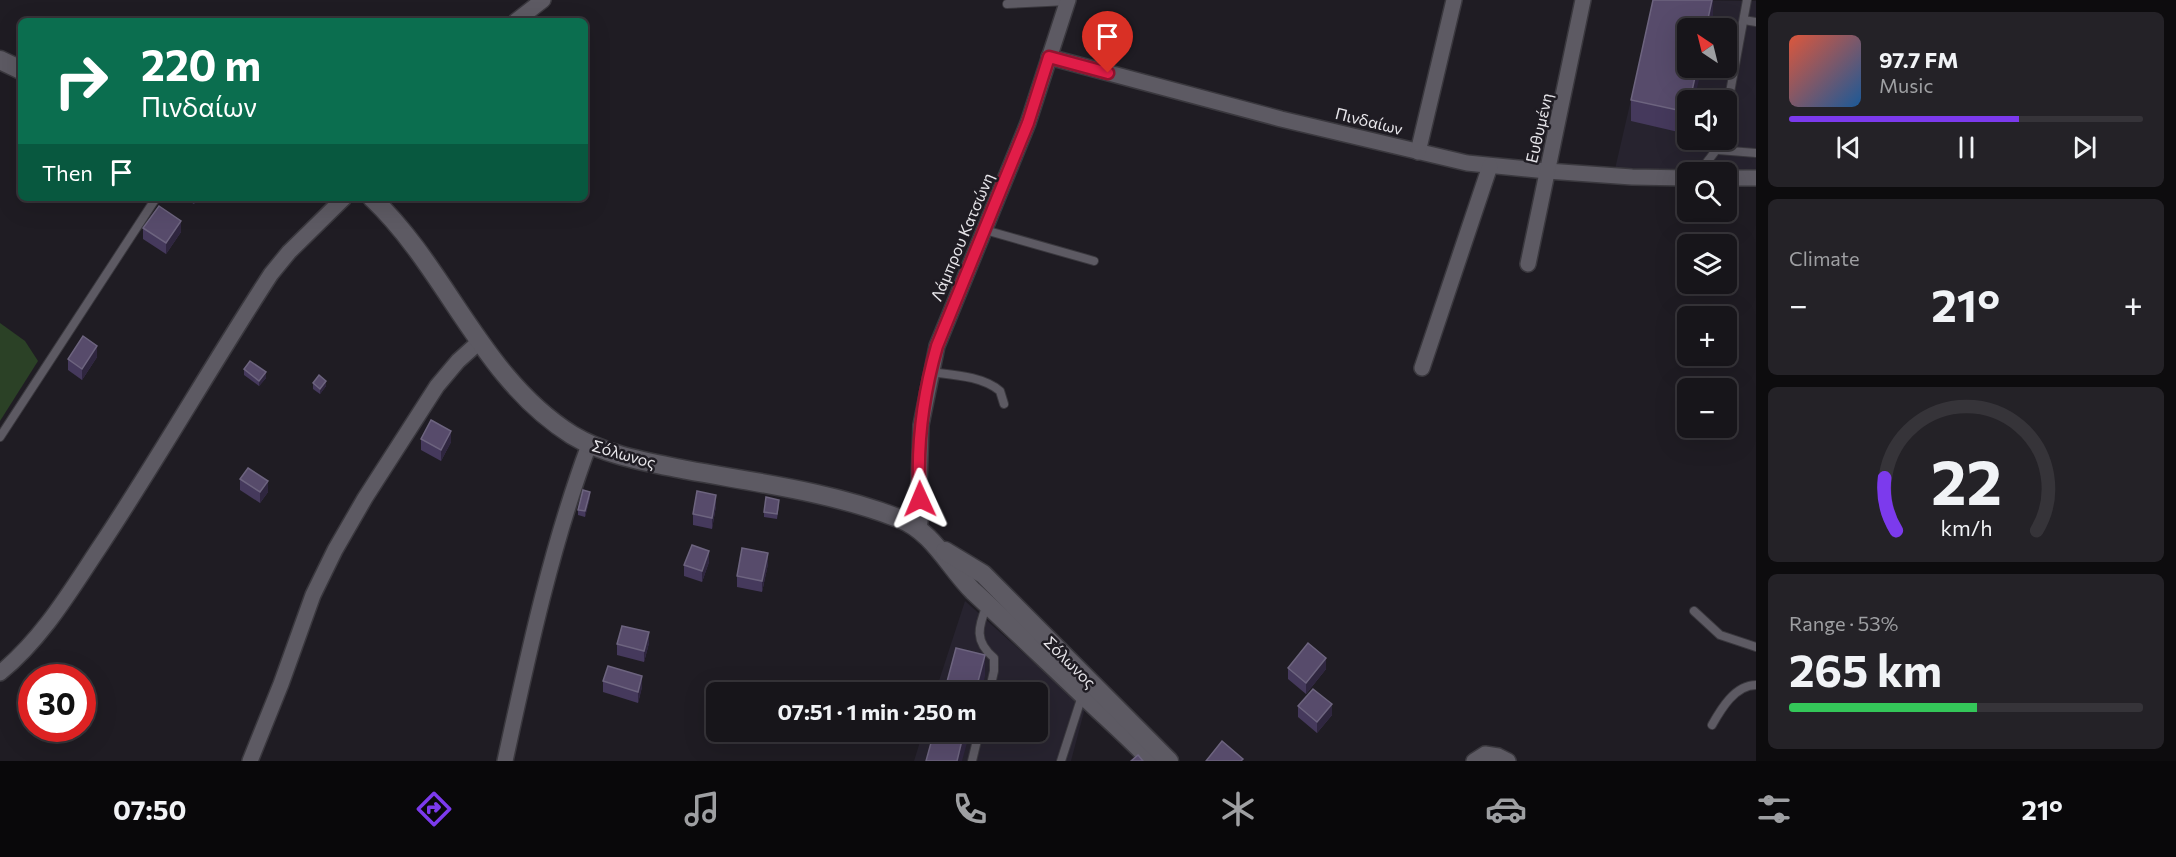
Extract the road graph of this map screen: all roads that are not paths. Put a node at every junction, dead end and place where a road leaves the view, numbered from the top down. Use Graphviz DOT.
graph roads {
  1 [pos="543,0"];
  2 [pos="1068,0"];
  3 [pos="1454,0"];
  4 [pos="1584,0"];
  5 [pos="1747,0"];
  6 [pos="1007,4"];
  7 [pos="520,18"];
  8 [pos="1744,20"];
  9 [pos="1756,22"];
  10 [pos="1049,57"];
  11 [pos="0,60"];
  12 [pos="18,69"];
  13 [pos="1731,90"];
  14 [pos="1718,150"];
  15 [pos="1418,152"];
  16 [pos="1756,153"];
  17 [pos="1706,162"];
  18 [pos="1490,166"];
  19 [pos="1547,171"];
  20 [pos="1677,177"];
  21 [pos="1737,178"];
  22 [pos="1756,178"];
  23 [pos="154,201"];
  24 [pos="341,201"];
  25 [pos="375,201"];
  26 [pos="985,230"];
  27 [pos="1094,261"];
  28 [pos="1528,264"];
  29 [pos="479,342"];
  30 [pos="1422,368"];
  31 [pos="930,372"];
  32 [pos="1004,404"];
  33 [pos="0,437"];
  34 [pos="589,445"];
  35 [pos="919,529"];
  36 [pos="938,547"];
  37 [pos="988,604"];
  38 [pos="1694,612"];
  39 [pos="1756,647"];
  40 [pos="0,673"];
  41 [pos="992,682"];
  42 [pos="1756,685"];
  43 [pos="1082,694"];
  44 [pos="1712,724"];
  45 [pos="977,742"];
  46 [pos="250,761"];
  47 [pos="505,761"];
  48 [pos="972,761"];
  49 [pos="1061,761"];
  50 [pos="1152,761"];
  51 [pos="1169,761"];
  52 [pos="1474,761"];
  53 [pos="1508,761"];
  1 -- 7 [label="street"];
  2 -- 6 [label="lane"];
  2 -- 10 [label="street, Λάμπρου Κατσώνη"];
  3 -- 15 [label="street"];
  4 -- 19 [label="street, Ευθυμένη"];
  5 -- 8 [label="lane"];
  8 -- 9 [label="lane"];
  8 -- 13 [label="lane"];
  10 -- 15 [label="street, Πινδαίων"];
  10 -- 26 [label="street, Λάμπρου Κατσώνη"];
  11 -- 12 [label="street"];
  14 -- 16 [label="lane"];
  14 -- 17 [label="lane"];
  15 -- 18 [label="street, Πινδαίων"];
  18 -- 19 [label="street, Πινδαίων"];
  18 -- 30 [label="street"];
  19 -- 20 [label="street, Πινδαίων"];
  19 -- 28 [label="street, Ευθυμένη"];
  21 -- 22 [label="street"];
  23 -- 33 [label="lane"];
  24 -- 40 [label="street"];
  25 -- 29 [label="street, Σόλωνος"];
  26 -- 27 [label="lane"];
  26 -- 31 [label="street, Λάμπρου Κατσώνη"];
  29 -- 34 [label="street, Σόλωνος"];
  29 -- 46 [label="street"];
  31 -- 32 [label="lane"];
  31 -- 35 [label="street, Λάμπρου Κατσώνη"];
  34 -- 35 [label="street, Σόλωνος"];
  34 -- 47 [label="street"];
  35 -- 36 [label="street, Σόλωνος"];
  36 -- 37 [label="street, Σόλωνος"];
  36 -- 51 [label="street, Σόλωνος"];
  37 -- 41 [label="lane"];
  37 -- 43 [label="street, Σόλωνος"];
  38 -- 39 [label="lane"];
  42 -- 44 [label="lane"];
  43 -- 49 [label="lane"];
  43 -- 50 [label="street, Σόλωνος"];
  45 -- 48 [label="lane"];
  52 -- 53 [label="street"];
}
